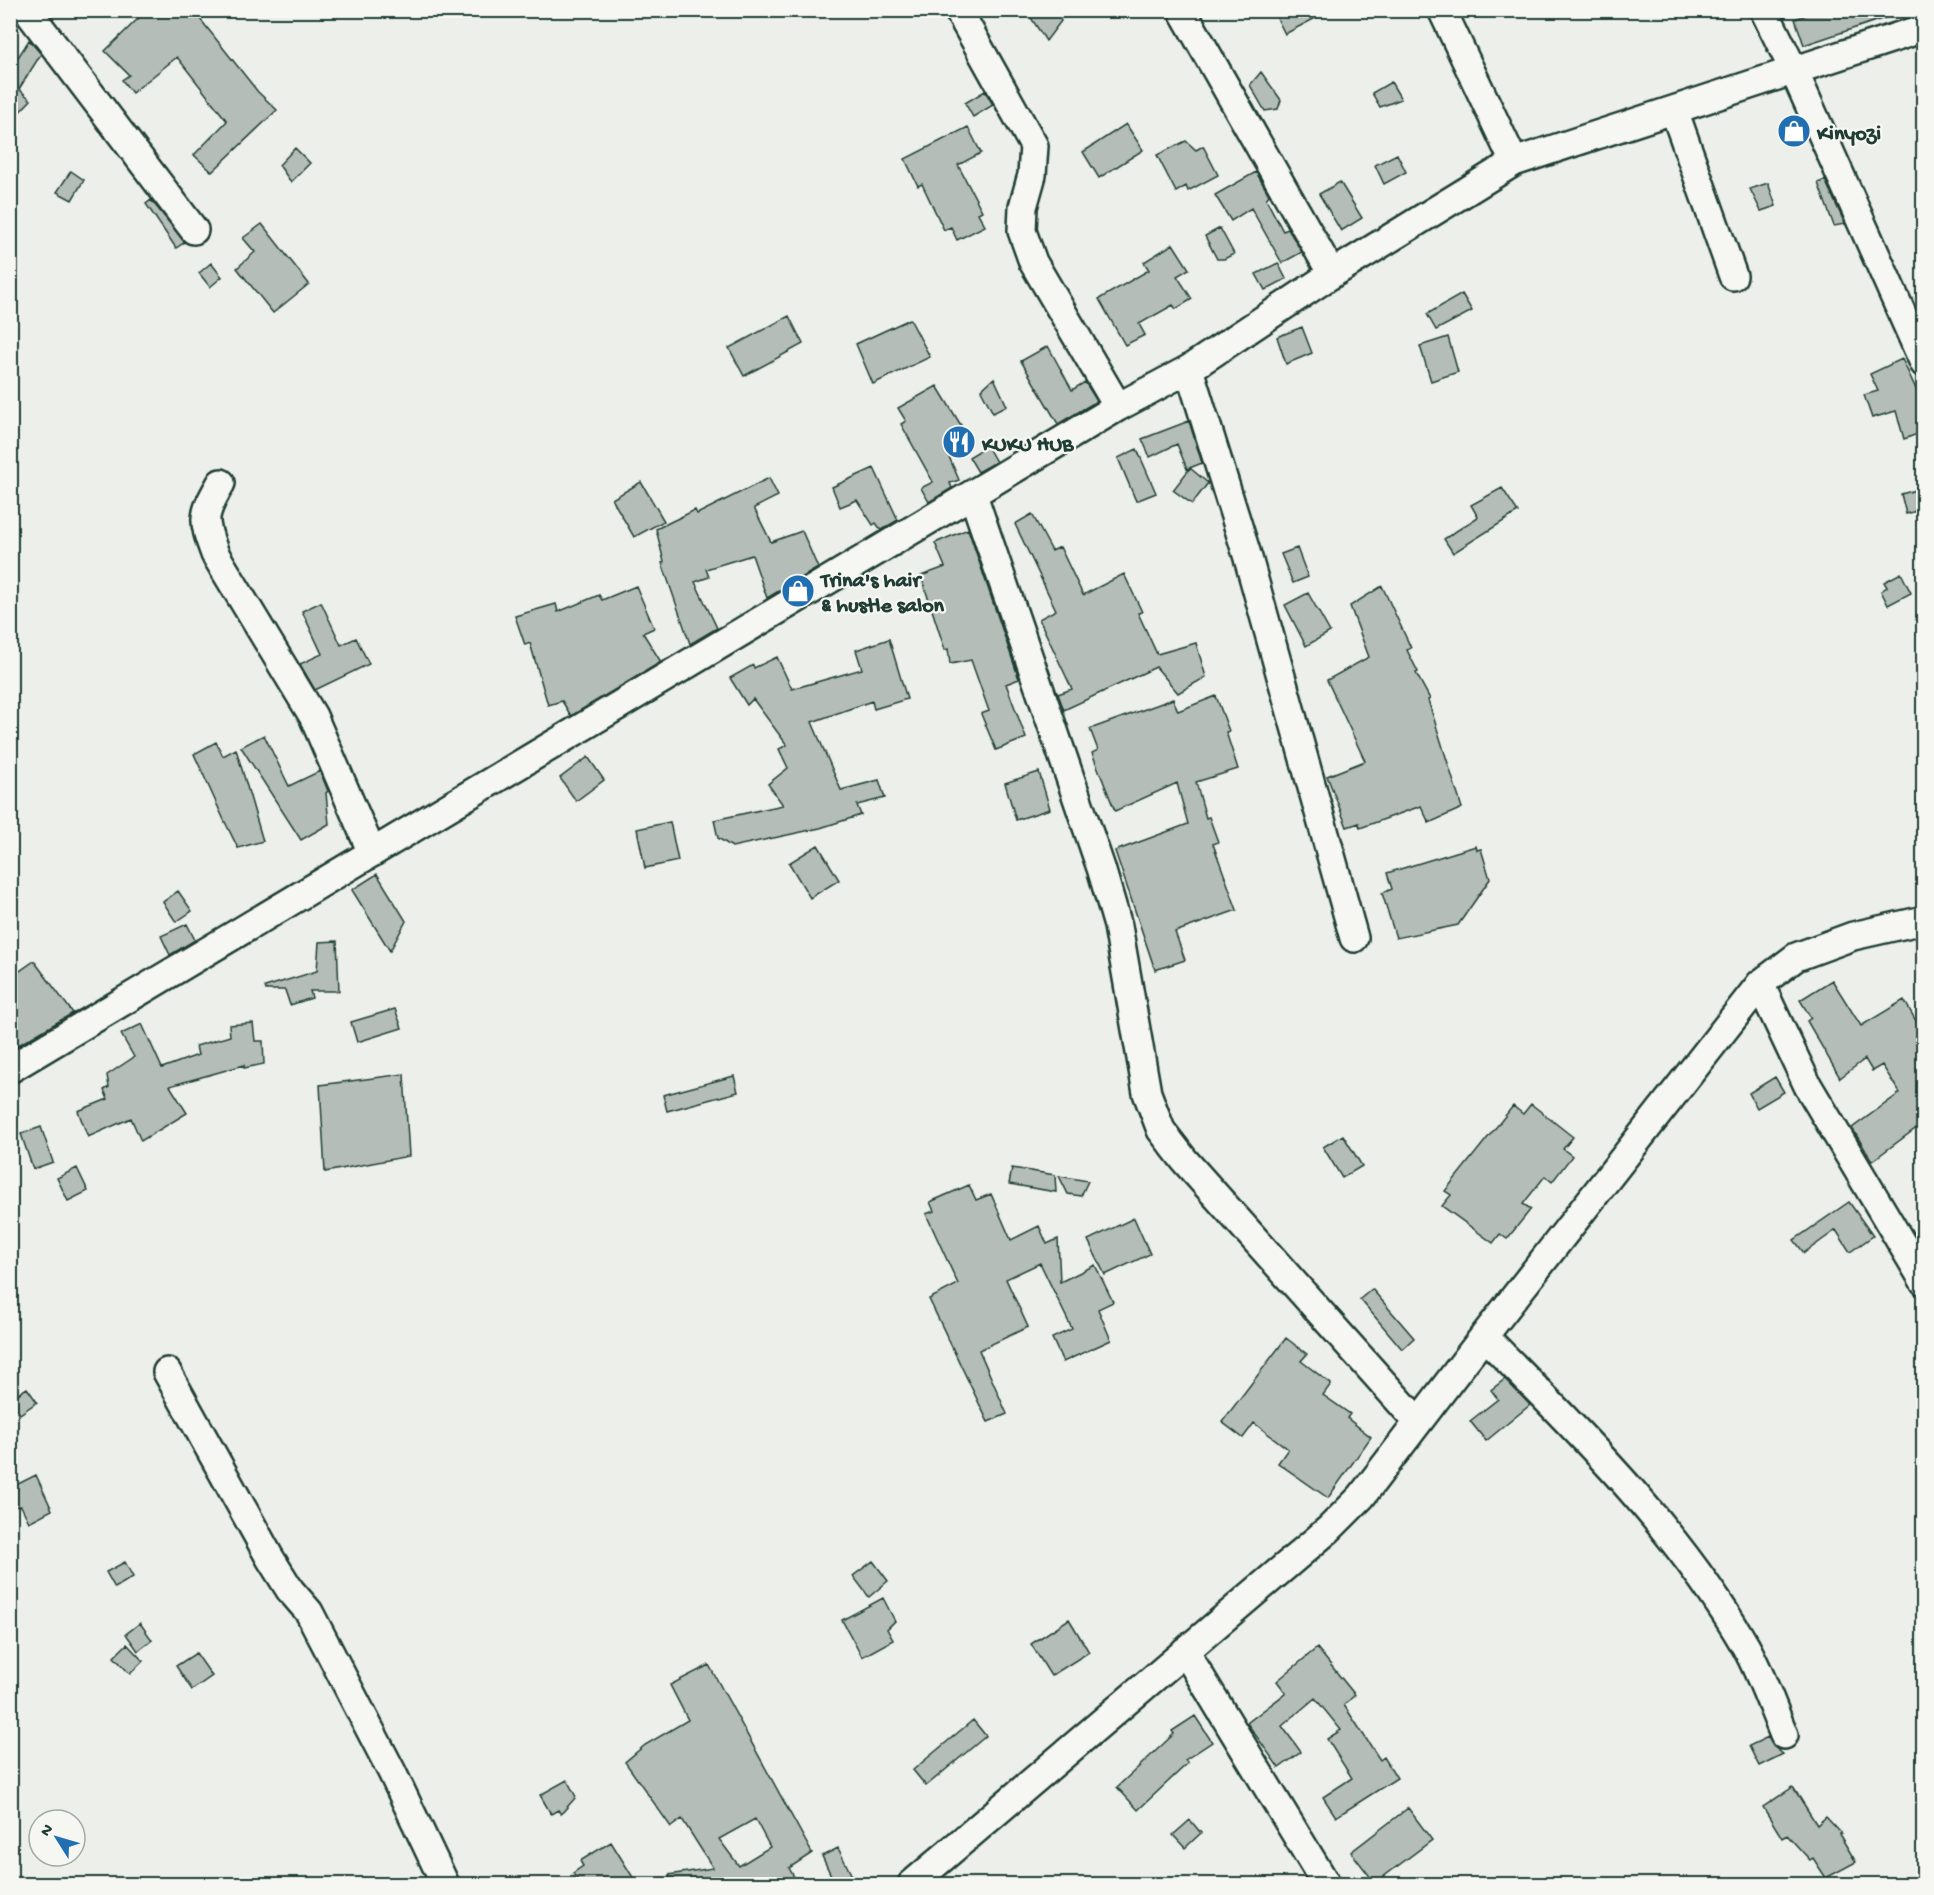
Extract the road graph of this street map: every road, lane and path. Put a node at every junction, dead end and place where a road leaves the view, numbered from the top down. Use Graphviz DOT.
graph roads {
  1 [pos="27,10"];
  2 [pos="958,10"];
  3 [pos="1182,10"];
  4 [pos="1442,10"];
  5 [pos="1764,10"];
  6 [pos="1923,28"];
  7 [pos="1794,70"];
  8 [pos="1674,110"];
  9 [pos="1514,162"];
  10 [pos="194,230"];
  11 [pos="1332,274"];
  12 [pos="1733,276"];
  13 [pos="1923,363"];
  14 [pos="1188,369"];
  15 [pos="1118,407"];
  16 [pos="220,483"];
  17 [pos="973,495"];
  18 [pos="372,853"];
  19 [pos="1923,920"];
  20 [pos="1354,938"];
  21 [pos="1760,984"];
  22 [pos="10,1069"];
  23 [pos="1923,1281"];
  24 [pos="1484,1336"];
  25 [pos="167,1372"];
  26 [pos="1419,1422"];
  27 [pos="1185,1651"];
  28 [pos="1784,1735"];
  29 [pos="445,1884"];
  30 [pos="912,1884"];
  31 [pos="1326,1884"];
  1 -- 10 [label="street"];
  2 -- 15 [label="street"];
  3 -- 11 [label="street"];
  4 -- 9 [label="street"];
  5 -- 7 [label="street"];
  6 -- 7 [label="street"];
  7 -- 8 [label="street"];
  7 -- 13 [label="street"];
  8 -- 9 [label="street"];
  8 -- 12 [label="street"];
  9 -- 11 [label="street"];
  11 -- 14 [label="street"];
  14 -- 15 [label="street"];
  14 -- 20 [label="street"];
  15 -- 17 [label="street"];
  16 -- 18 [label="street"];
  17 -- 18 [label="street"];
  17 -- 26 [label="street"];
  18 -- 22 [label="street"];
  19 -- 21 [label="street"];
  21 -- 23 [label="street"];
  21 -- 24 [label="street"];
  24 -- 26 [label="street"];
  24 -- 28 [label="street"];
  25 -- 29 [label="street"];
  26 -- 27 [label="street"];
  27 -- 30 [label="street"];
  27 -- 31 [label="street"];
}
